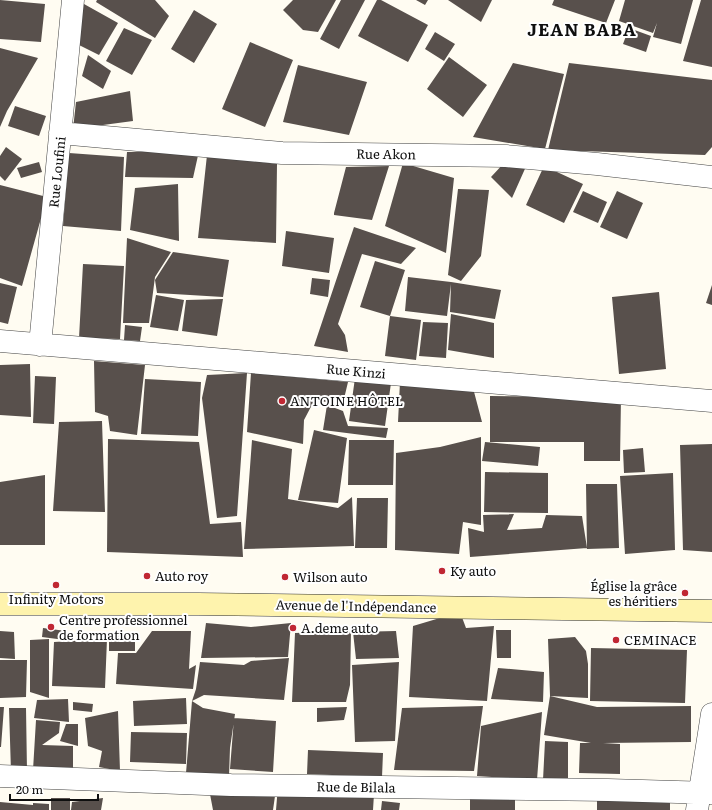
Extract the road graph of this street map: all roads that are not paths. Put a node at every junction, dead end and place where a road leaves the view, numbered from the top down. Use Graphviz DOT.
graph roads {
  1 [pos="73,0"];
  2 [pos="60,133"];
  3 [pos="712,177"];
  4 [pos="0,341"];
  5 [pos="40,344"];
  6 [pos="712,401"];
  7 [pos="0,604"];
  8 [pos="712,611"];
  9 [pos="712,714"];
  10 [pos="0,776"];
  11 [pos="703,799"];
  1 -- 2 [label="street, Rue Loufini"];
  2 -- 3 [label="street, Rue Akon"];
  2 -- 5 [label="street, Rue Loufini"];
  4 -- 5 [label="street, Rue Kinzi"];
  5 -- 6 [label="street, Rue Kinzi"];
  7 -- 8 [label="street, Avenue de l'Indépendance"];
  9 -- 11 [label="street"];
  10 -- 11 [label="street, Rue de Bilala"];
}
